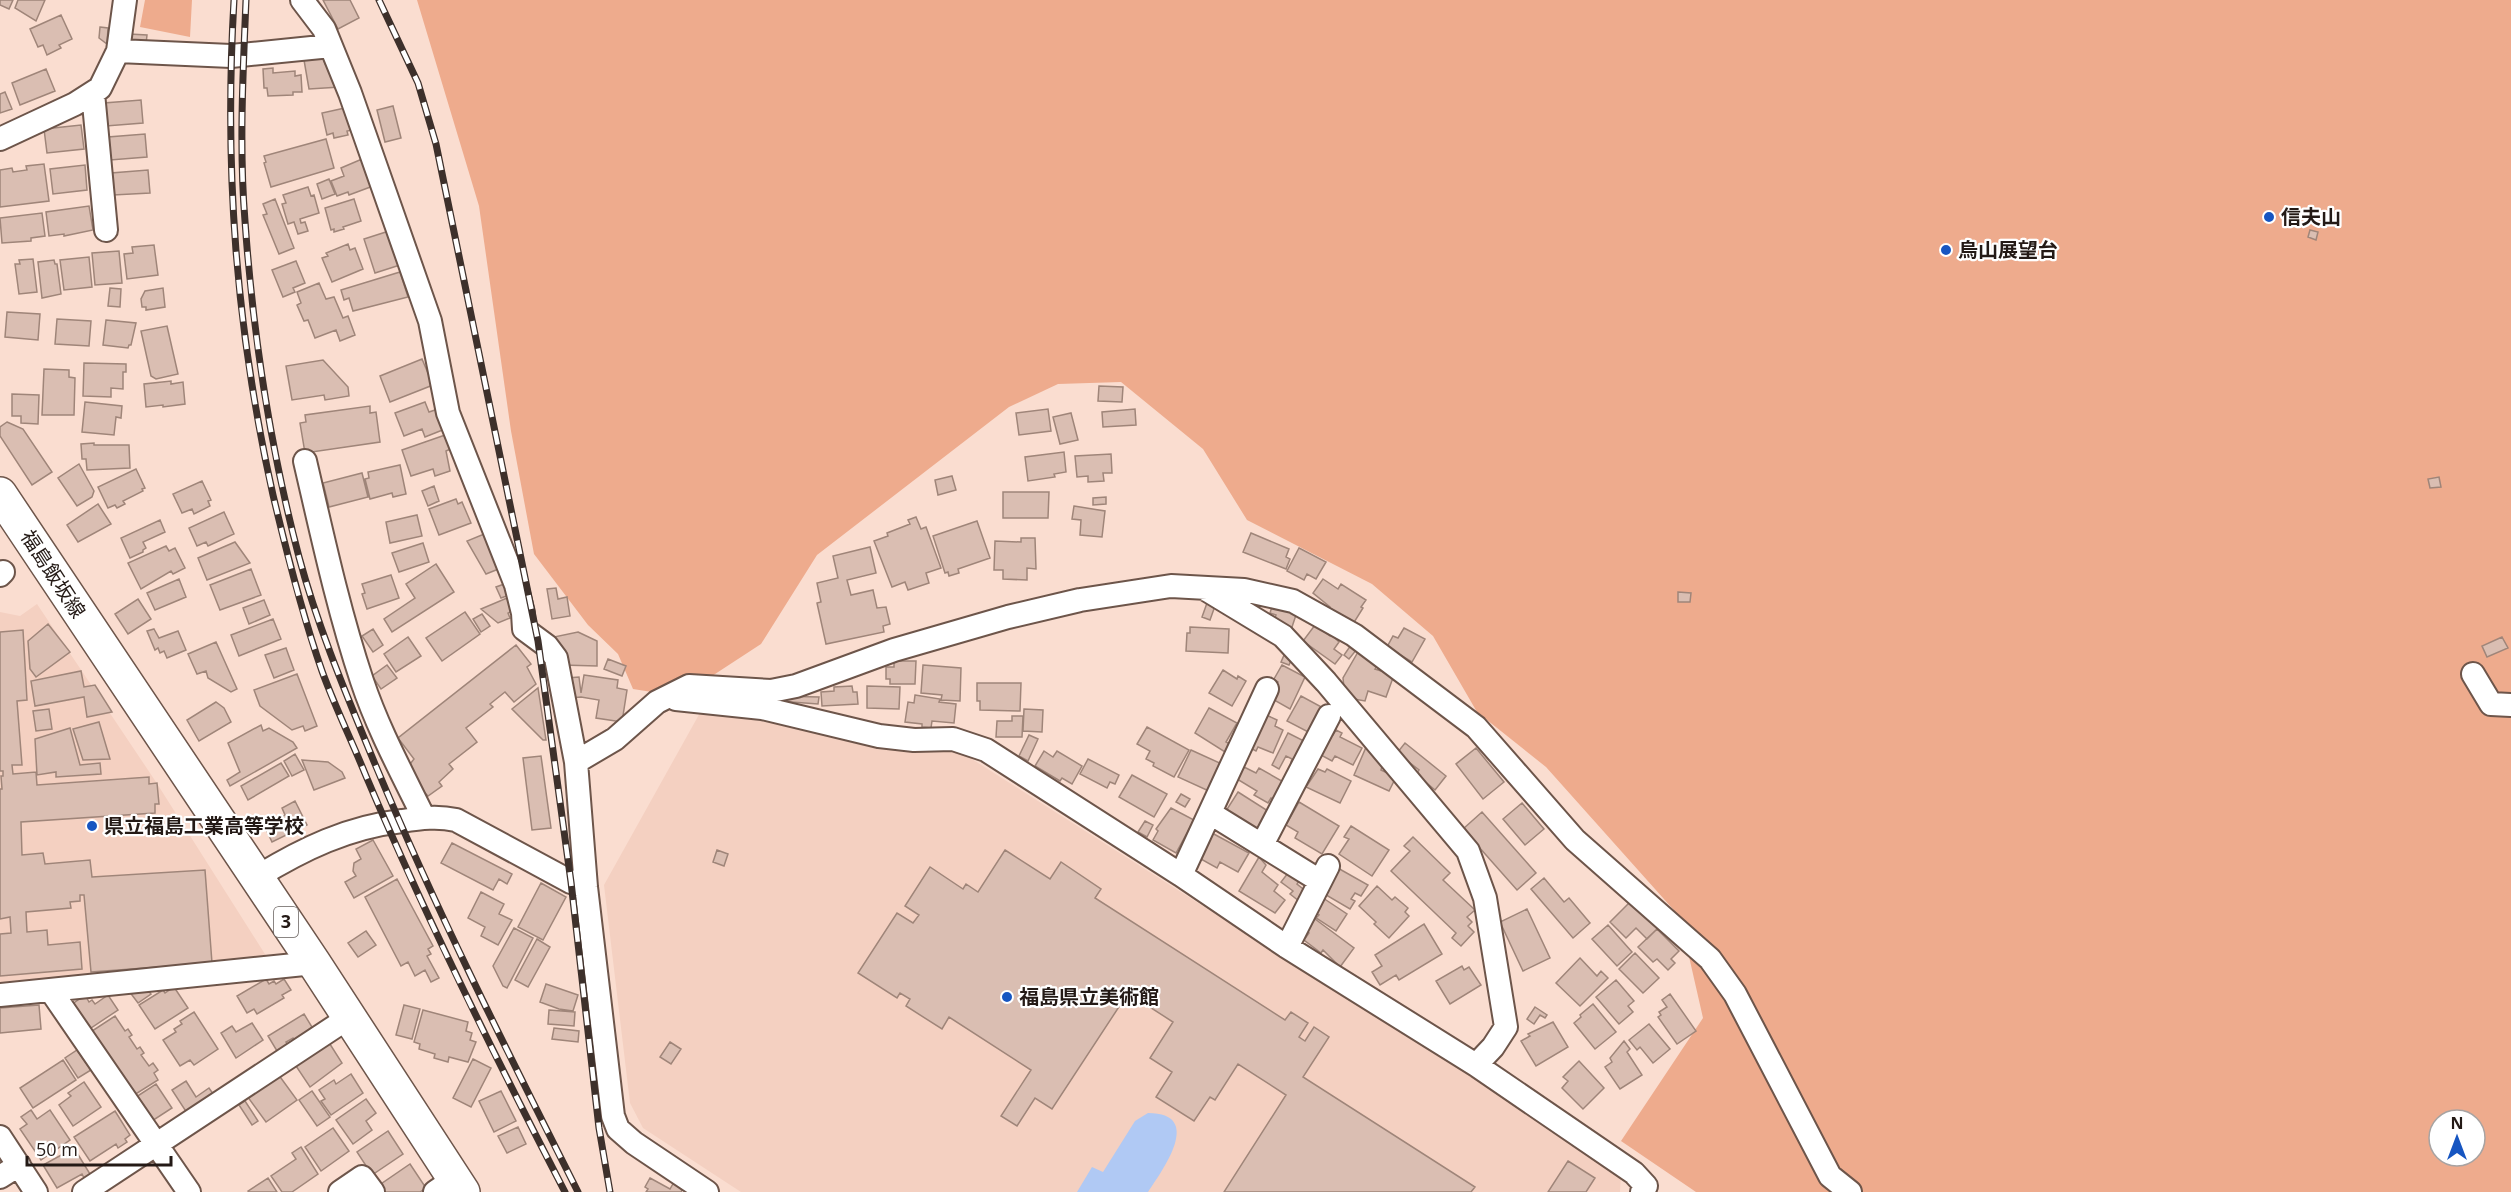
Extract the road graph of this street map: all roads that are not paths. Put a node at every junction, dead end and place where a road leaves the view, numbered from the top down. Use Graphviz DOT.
graph roads {
  1 [pos="125,0"];
  2 [pos="302,0"];
  3 [pos="331,46"];
  4 [pos="118,51"];
  5 [pos="93,93"];
  6 [pos="0,139"];
  7 [pos="106,230"];
  8 [pos="305,460"];
  9 [pos="0,494"];
  10 [pos="1204,588"];
  11 [pos="105,654"];
  12 [pos="2473,674"];
  13 [pos="1267,689"];
  14 [pos="668,697"];
  15 [pos="2511,705"];
  16 [pos="1329,716"];
  17 [pos="576,762"];
  18 [pos="1210,813"];
  19 [pos="424,818"];
  20 [pos="1262,845"];
  21 [pos="1181,875"];
  22 [pos="257,877"];
  23 [pos="586,887"];
  24 [pos="1287,946"];
  25 [pos="314,963"];
  26 [pos="51,991"];
  27 [pos="0,995"];
  28 [pos="348,1018"];
  29 [pos="1476,1065"];
  30 [pos="0,1137"];
  31 [pos="156,1145"];
  32 [pos="9,1171"];
  33 [pos="451,1188"];
  34 [pos="36,1192"];
  35 [pos="84,1192"];
  36 [pos="189,1192"];
  37 [pos="340,1192"];
  38 [pos="373,1192"];
  39 [pos="706,1192"];
  40 [pos="1642,1192"];
  41 [pos="1850,1192"];
  1 -- 4 [label="street"];
  2 -- 3 [label="street"];
  3 -- 4 [label="street"];
  3 -- 17 [label="street"];
  4 -- 5 [label="street"];
  5 -- 6 [label="street"];
  5 -- 7 [label="street"];
  8 -- 19 [label="street"];
  9 -- 11 [label="main road, 福島飯坂線 / 3"];
  10 -- 14 [label="street"];
  10 -- 29 [label="street"];
  10 -- 41 [label="street"];
  11 -- 22 [label="main road, 3 / 3"];
  12 -- 15 [label="street"];
  13 -- 18 [label="street"];
  14 -- 17 [label="street"];
  14 -- 21 [label="street"];
  16 -- 20 [label="street"];
  17 -- 23 [label="street"];
  18 -- 20 [label="street"];
  18 -- 21 [label="street"];
  19 -- 22 [label="street"];
  19 -- 23 [label="street"];
  20 -- 24 [label="street"];
  21 -- 24 [label="street"];
  22 -- 25 [label="main road, 3 / 3"];
  23 -- 39 [label="street"];
  24 -- 29 [label="street"];
  25 -- 26 [label="street"];
  25 -- 28 [label="main road, 3 / 3"];
  26 -- 27 [label="street"];
  26 -- 31 [label="street"];
  28 -- 31 [label="street"];
  28 -- 33 [label="main road, 3 / 3"];
  29 -- 40 [label="street"];
  30 -- 32 [label="street"];
  31 -- 35 [label="street"];
  31 -- 36 [label="street"];
  32 -- 34 [label="street"];
  37 -- 38 [label="street"];
}
